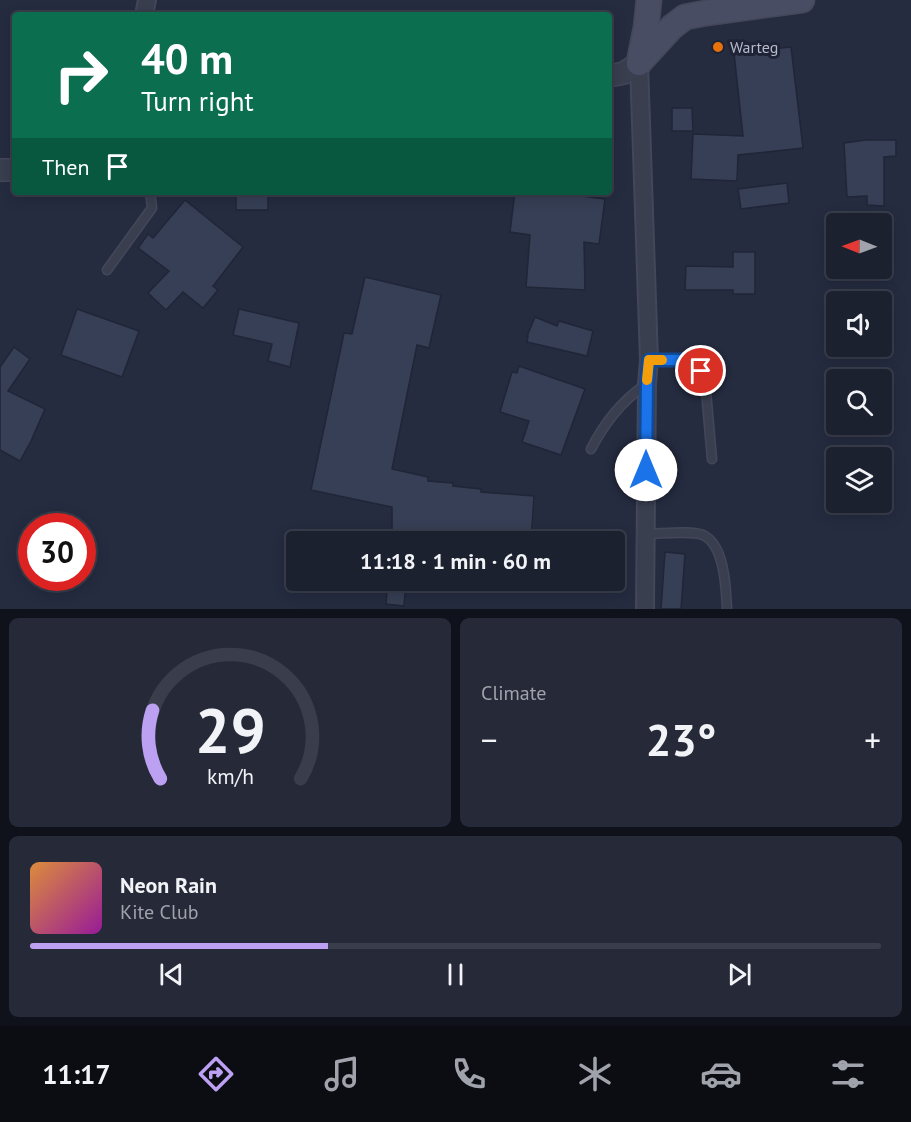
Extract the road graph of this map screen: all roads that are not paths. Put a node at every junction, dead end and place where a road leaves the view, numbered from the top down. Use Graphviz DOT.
graph roads {
  1 [pos="649,0"];
  2 [pos="663,0"];
  3 [pos="802,0"];
  4 [pos="685,17"];
  5 [pos="639,63"];
  6 [pos="612,75"];
  7 [pos="150,195"];
  8 [pos="107,270"];
  9 [pos="649,360"];
  10 [pos="647,384"];
  11 [pos="591,449"];
  12 [pos="712,459"];
  13 [pos="646,534"];
  14 [pos="645,609"];
  15 [pos="727,609"];
  1 -- 5 [label="main road"];
  2 -- 4 [label="main road"];
  3 -- 4 [label="main road"];
  4 -- 5 [label="main road"];
  5 -- 6 [label="street"];
  5 -- 9 [label="street"];
  7 -- 8 [label="lane"];
  9 -- 10 [label="street"];
  9 -- 12 [label="lane"];
  10 -- 11 [label="lane"];
  10 -- 13 [label="street"];
  13 -- 14 [label="street"];
  13 -- 15 [label="lane"];
}
